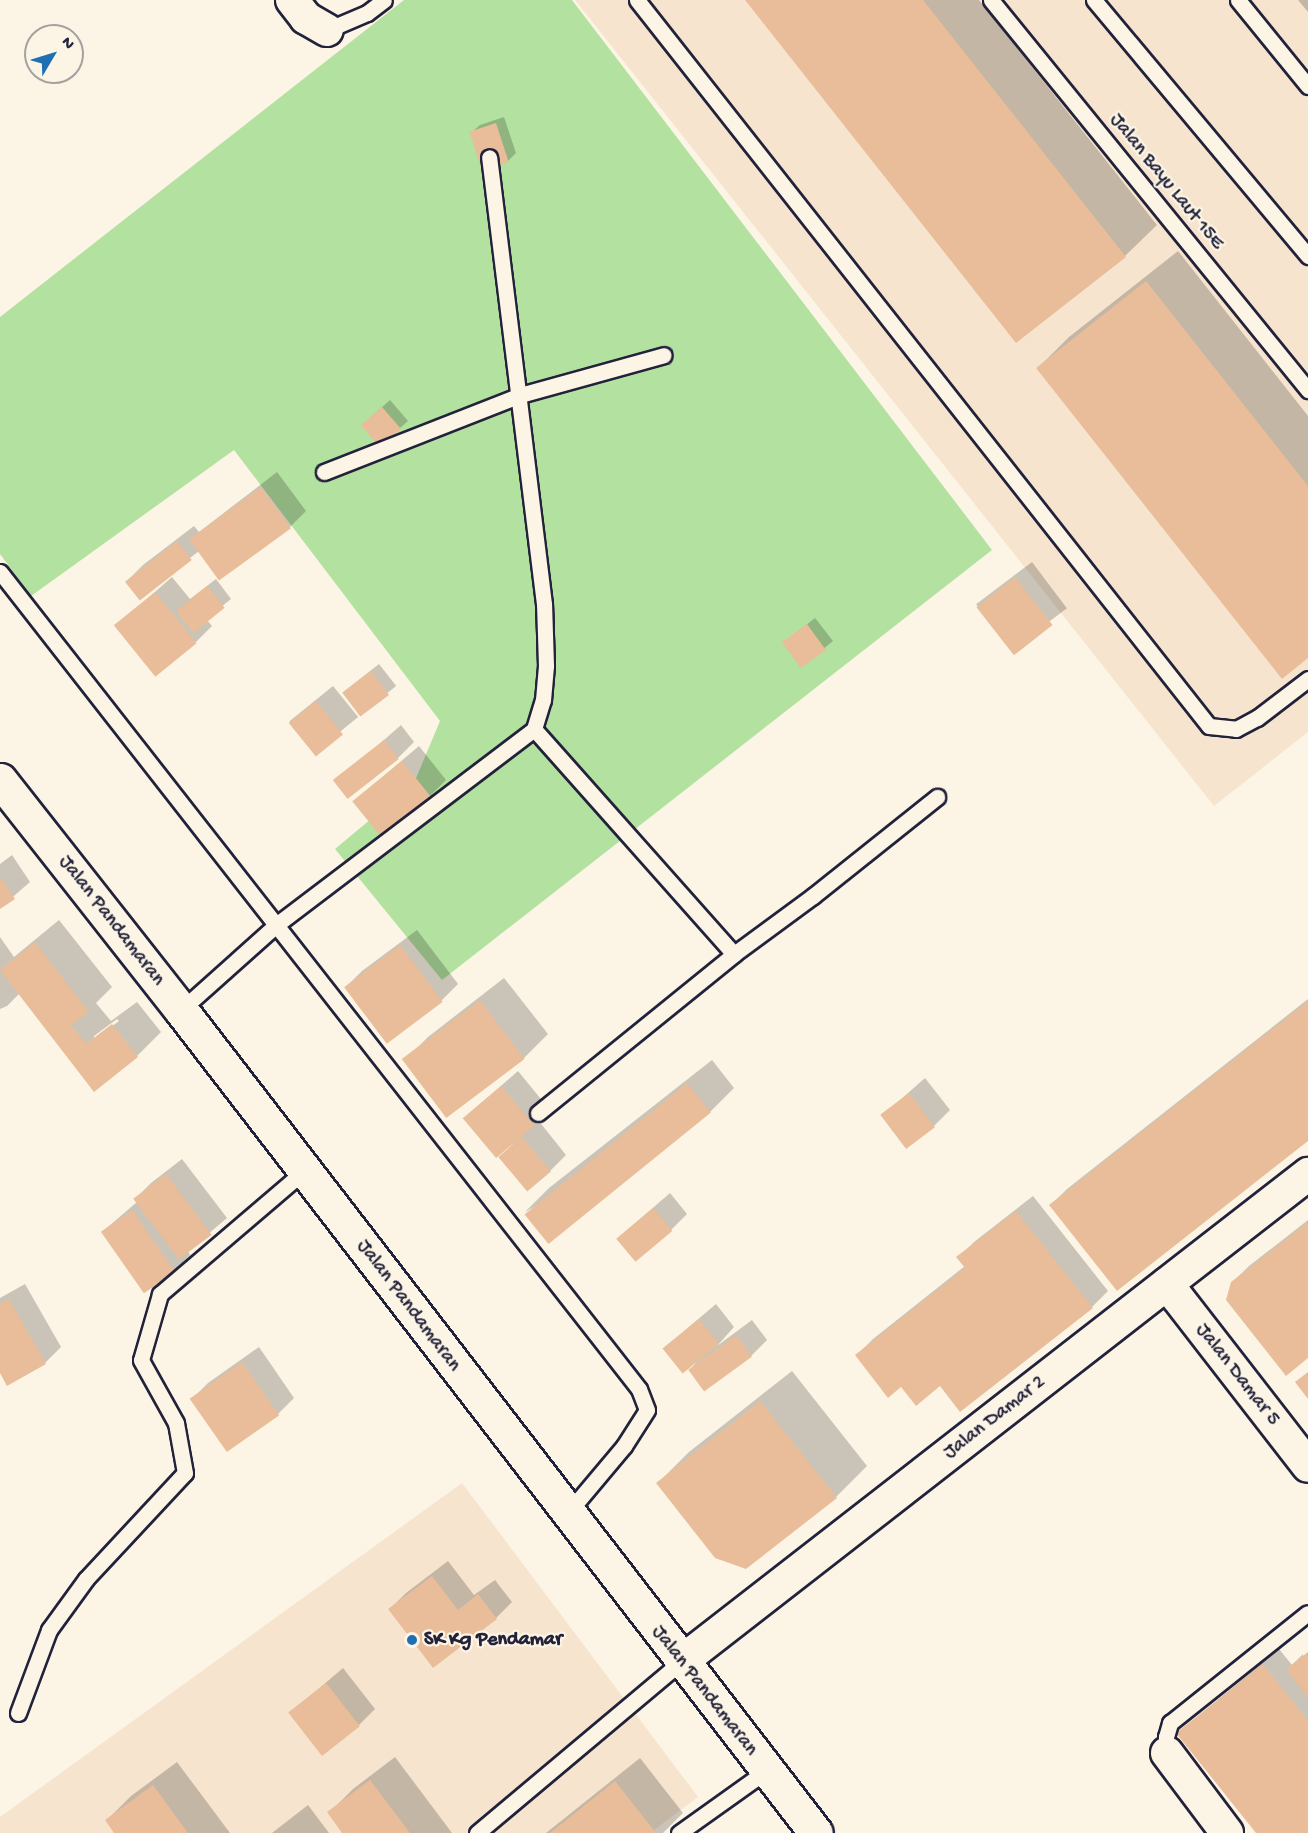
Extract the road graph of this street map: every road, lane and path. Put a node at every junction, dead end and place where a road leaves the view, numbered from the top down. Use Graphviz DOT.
graph roads {
  1 [pos="292,0"];
  2 [pos="384,0"];
  3 [pos="637,0"];
  4 [pos="991,0"];
  5 [pos="1094,0"];
  6 [pos="1238,0"];
  7 [pos="327,30"];
  8 [pos="1308,86"];
  9 [pos="489,157"];
  10 [pos="1308,256"];
  11 [pos="664,355"];
  12 [pos="1308,390"];
  13 [pos="520,395"];
  14 [pos="324,472"];
  15 [pos="0,572"];
  16 [pos="1308,679"];
  17 [pos="534,729"];
  18 [pos="1,782"];
  19 [pos="937,797"];
  20 [pos="276,926"];
  21 [pos="734,954"];
  22 [pos="181,1010"];
  23 [pos="538,1113"];
  24 [pos="304,1171"];
  25 [pos="1308,1174"];
  26 [pos="1167,1284"];
  27 [pos="1308,1466"];
  28 [pos="567,1514"];
  29 [pos="1308,1613"];
  30 [pos="681,1662"];
  31 [pos="18,1713"];
  32 [pos="1167,1753"];
  33 [pos="766,1771"];
  34 [pos="681,1832"];
  35 [pos="477,1833"];
  36 [pos="816,1833"];
  37 [pos="1227,1833"];
  1 -- 7 [label="street"];
  2 -- 7 [label="lane"];
  3 -- 16 [label="lane"];
  4 -- 12 [label="lane, Jalan Bayu Laut 15E"];
  5 -- 10 [label="lane"];
  6 -- 8 [label="lane"];
  9 -- 13 [label="lane"];
  11 -- 13 [label="lane"];
  13 -- 14 [label="lane"];
  13 -- 17 [label="lane"];
  15 -- 20 [label="lane"];
  17 -- 20 [label="lane"];
  17 -- 21 [label="lane"];
  18 -- 22 [label="main road, Jalan Pandamaran"];
  19 -- 21 [label="lane"];
  20 -- 22 [label="lane"];
  20 -- 28 [label="lane"];
  21 -- 23 [label="lane"];
  22 -- 24 [label="main road, Jalan Pandamaran"];
  24 -- 28 [label="main road, Jalan Pandamaran"];
  24 -- 31 [label="lane"];
  25 -- 26 [label="street, Jalan Damar 2"];
  26 -- 27 [label="street, Jalan Damar 5"];
  26 -- 30 [label="street, Jalan Damar 2"];
  28 -- 30 [label="main road, Jalan Pandamaran"];
  29 -- 32 [label="lane"];
  30 -- 33 [label="main road, Jalan Pandamaran"];
  30 -- 35 [label="lane"];
  32 -- 37 [label="street"];
  33 -- 34 [label="lane"];
  33 -- 36 [label="main road, Jalan Pandamaran"];
}
